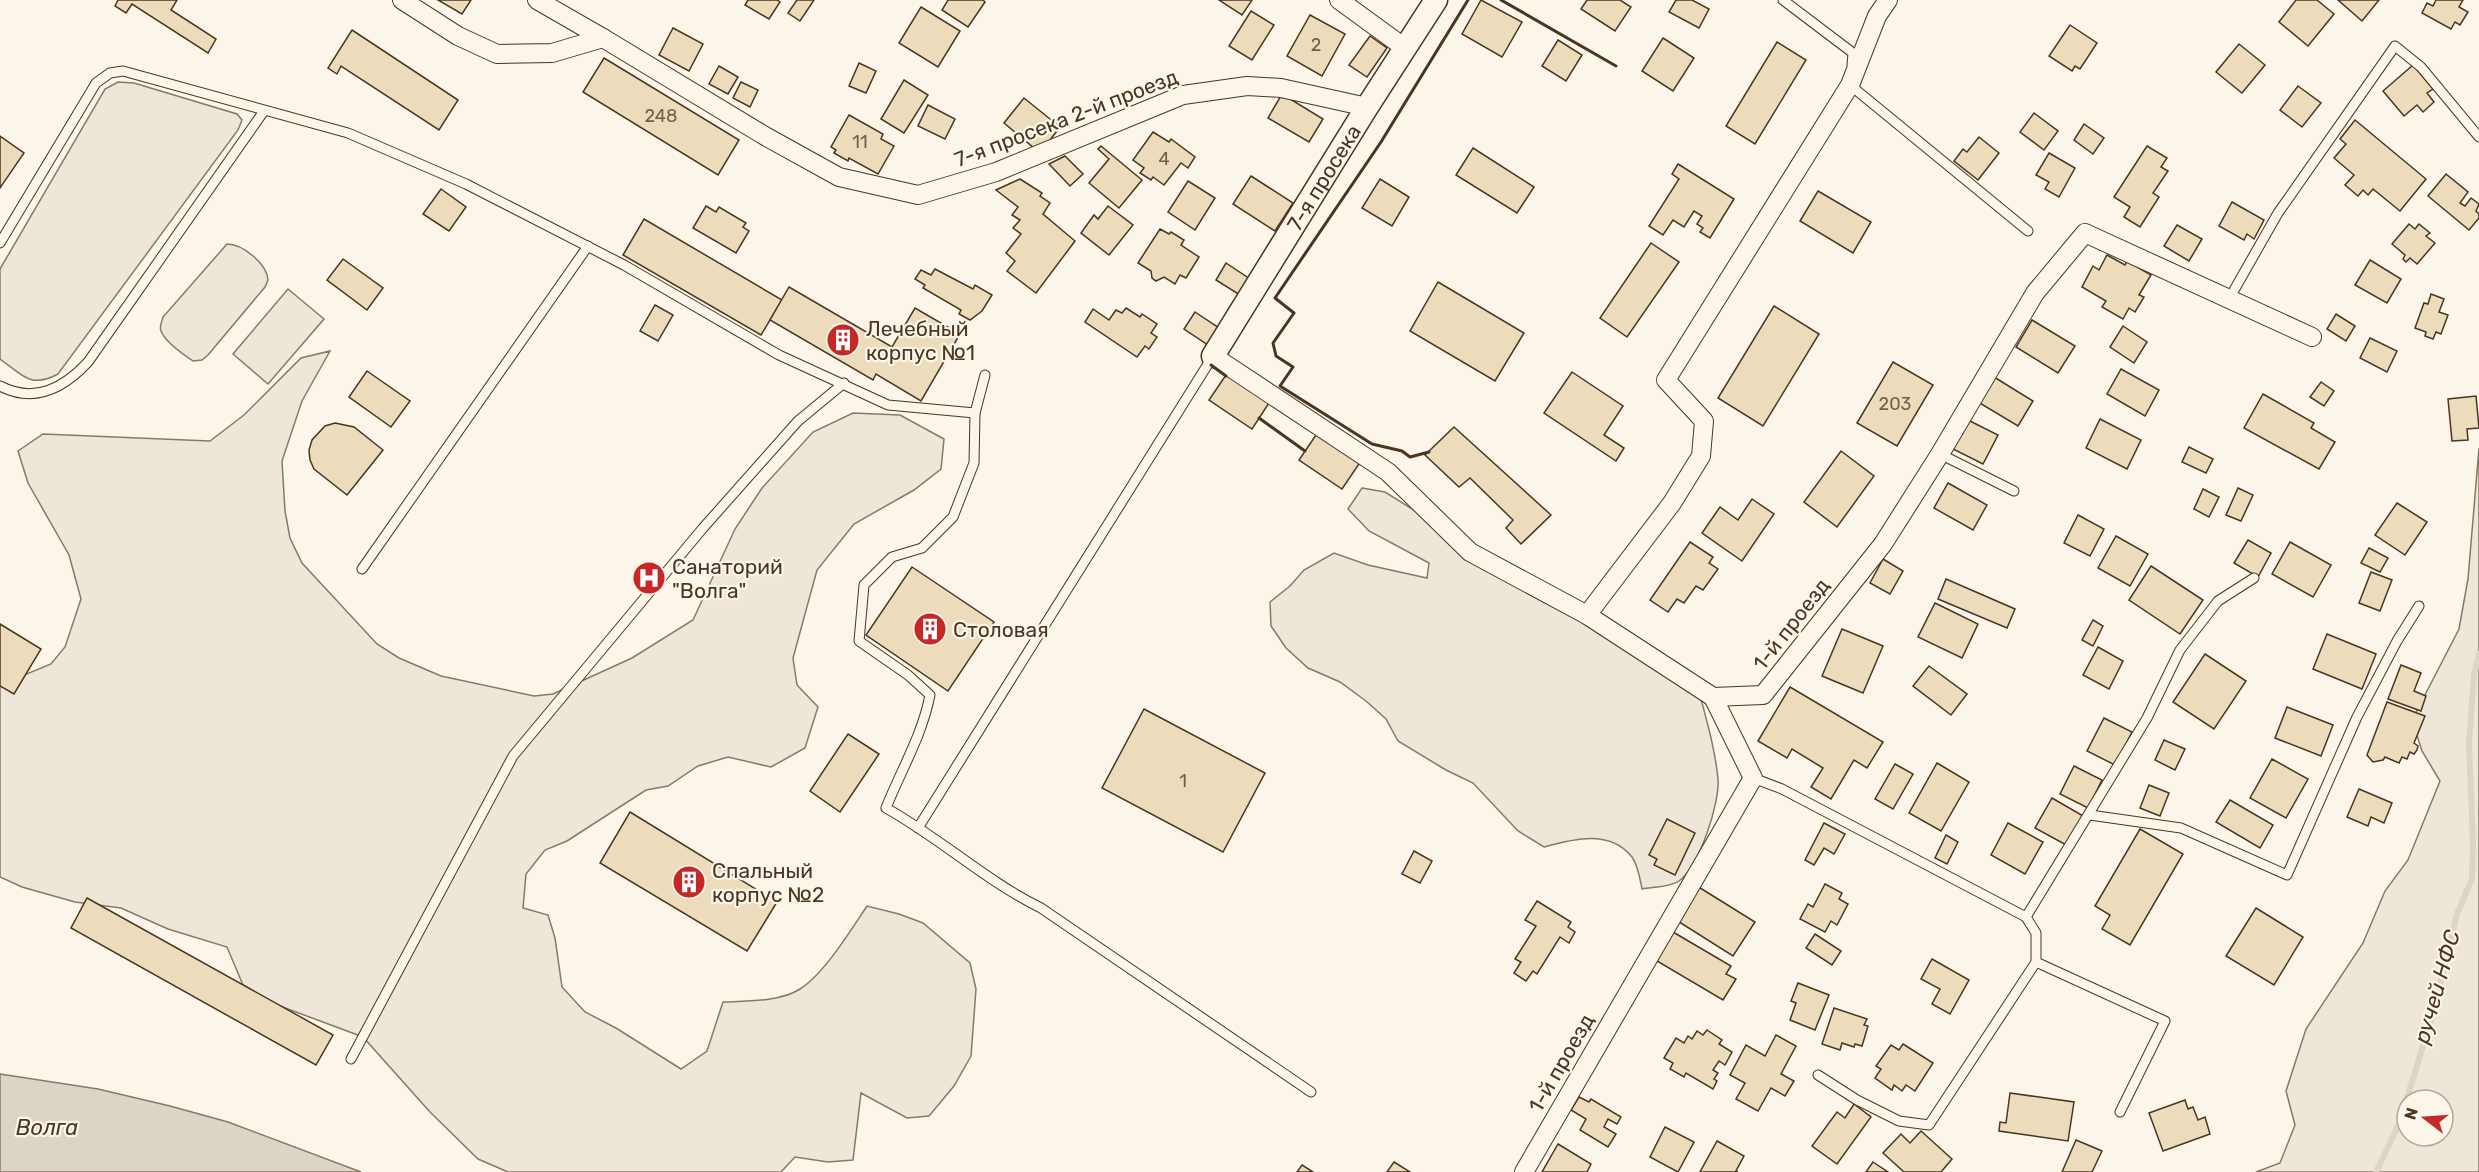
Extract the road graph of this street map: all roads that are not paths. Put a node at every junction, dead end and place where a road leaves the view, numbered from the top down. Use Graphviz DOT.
graph roads {
  1 [pos="402,0"];
  2 [pos="537,0"];
  3 [pos="1339,0"];
  4 [pos="1436,0"];
  5 [pos="1783,0"];
  6 [pos="1888,0"];
  7 [pos="603,38"];
  8 [pos="1405,48"];
  9 [pos="1850,86"];
  10 [pos="1367,107"];
  11 [pos="264,111"];
  12 [pos="2479,137"];
  13 [pos="2028,231"];
  14 [pos="0,243"];
  15 [pos="588,246"];
  16 [pos="2229,299"];
  17 [pos="2312,337"];
  18 [pos="1213,356"];
  19 [pos="985,375"];
  20 [pos="843,383"];
  21 [pos="0,386"];
  22 [pos="975,413"];
  23 [pos="1940,454"];
  24 [pos="2014,491"];
  25 [pos="362,569"];
  26 [pos="2254,578"];
  27 [pos="2419,606"];
  28 [pos="1587,615"];
  29 [pos="1713,697"];
  30 [pos="1753,778"];
  31 [pos="2091,815"];
  32 [pos="918,828"];
  33 [pos="2026,917"];
  34 [pos="2036,962"];
  35 [pos="351,1059"];
  36 [pos="1818,1075"];
  37 [pos="1311,1092"];
  38 [pos="2120,1112"];
  39 [pos="1524,1172"];
  1 -- 7 [label="street"];
  2 -- 7 [label="street, 7-я просека 2-й проезд"];
  3 -- 8 [label="street"];
  4 -- 8 [label="street, 7-я просека"];
  5 -- 9 [label="lane"];
  6 -- 9 [label="street"];
  7 -- 10 [label="street, 7-я просека 2-й проезд"];
  8 -- 10 [label="street, 7-я просека"];
  9 -- 13 [label="lane"];
  9 -- 28 [label="street"];
  10 -- 18 [label="street, 7-я просека"];
  11 -- 14 [label="lane"];
  11 -- 15 [label="lane"];
  11 -- 21 [label="lane"];
  12 -- 16 [label="lane"];
  15 -- 20 [label="lane"];
  15 -- 25 [label="lane"];
  16 -- 17 [label="street"];
  16 -- 23 [label="street, 1-й проезд"];
  18 -- 28 [label="street"];
  18 -- 32 [label="lane"];
  19 -- 22 [label="lane"];
  20 -- 22 [label="lane"];
  20 -- 35 [label="lane"];
  22 -- 32 [label="lane"];
  23 -- 24 [label="lane"];
  23 -- 29 [label="street, 1-й проезд"];
  26 -- 31 [label="lane"];
  27 -- 31 [label="lane"];
  28 -- 29 [label="street"];
  29 -- 30 [label="street"];
  30 -- 33 [label="lane"];
  30 -- 39 [label="street, 1-й проезд"];
  31 -- 33 [label="lane"];
  32 -- 37 [label="lane"];
  33 -- 34 [label="lane"];
  34 -- 36 [label="lane"];
  34 -- 38 [label="lane"];
}
